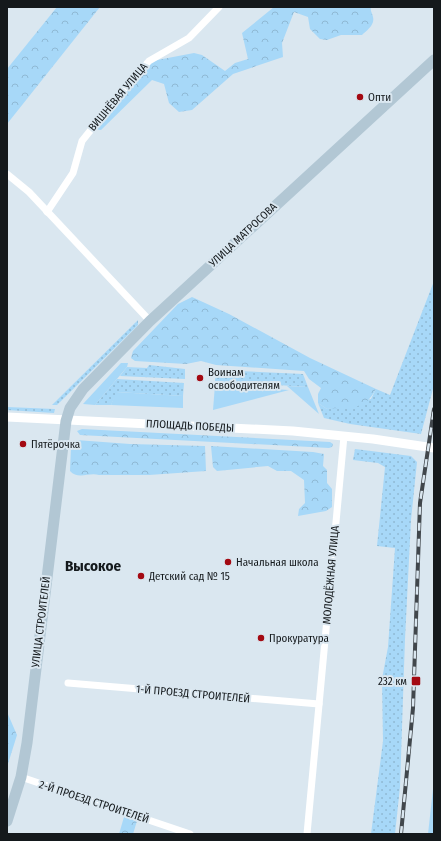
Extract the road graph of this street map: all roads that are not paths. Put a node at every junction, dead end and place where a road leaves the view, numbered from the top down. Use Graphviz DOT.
graph roads {
  1 [pos="218,7"];
  2 [pos="434,60"];
  3 [pos="7,174"];
  4 [pos="47,212"];
  5 [pos="150,321"];
  6 [pos="7,417"];
  7 [pos="66,420"];
  8 [pos="344,436"];
  9 [pos="434,448"];
  10 [pos="68,683"];
  11 [pos="319,704"];
  12 [pos="21,777"];
  13 [pos="7,821"];
  14 [pos="190,834"];
  15 [pos="307,834"];
  1 -- 4 [label="street, ВИШНЁВАЯ УЛИЦА"];
  2 -- 5 [label="main road, УЛИЦА МАТРОСОВА"];
  3 -- 4 [label="street"];
  4 -- 5 [label="street"];
  5 -- 7 [label="main road, УЛИЦА МАТРОСОВА"];
  6 -- 7 [label="street, ПЛОЩАДЬ ПОБЕДЫ"];
  7 -- 8 [label="street, ПЛОЩАДЬ ПОБЕДЫ"];
  7 -- 12 [label="main road, УЛИЦА СТРОИТЕЛЕЙ"];
  8 -- 9 [label="street, ПЛОЩАДЬ ПОБЕДЫ"];
  8 -- 11 [label="street, МОЛОДЁЖНАЯ УЛИЦА"];
  10 -- 11 [label="street, 1-Й ПРОЕЗД СТРОИТЕЛЕЙ"];
  11 -- 15 [label="street, МОЛОДЁЖНАЯ УЛИЦА"];
  12 -- 13 [label="main road, УЛИЦА СТРОИТЕЛЕЙ"];
  12 -- 14 [label="street, 2-Й ПРОЕЗД СТРОИТЕЛЕЙ"];
}
